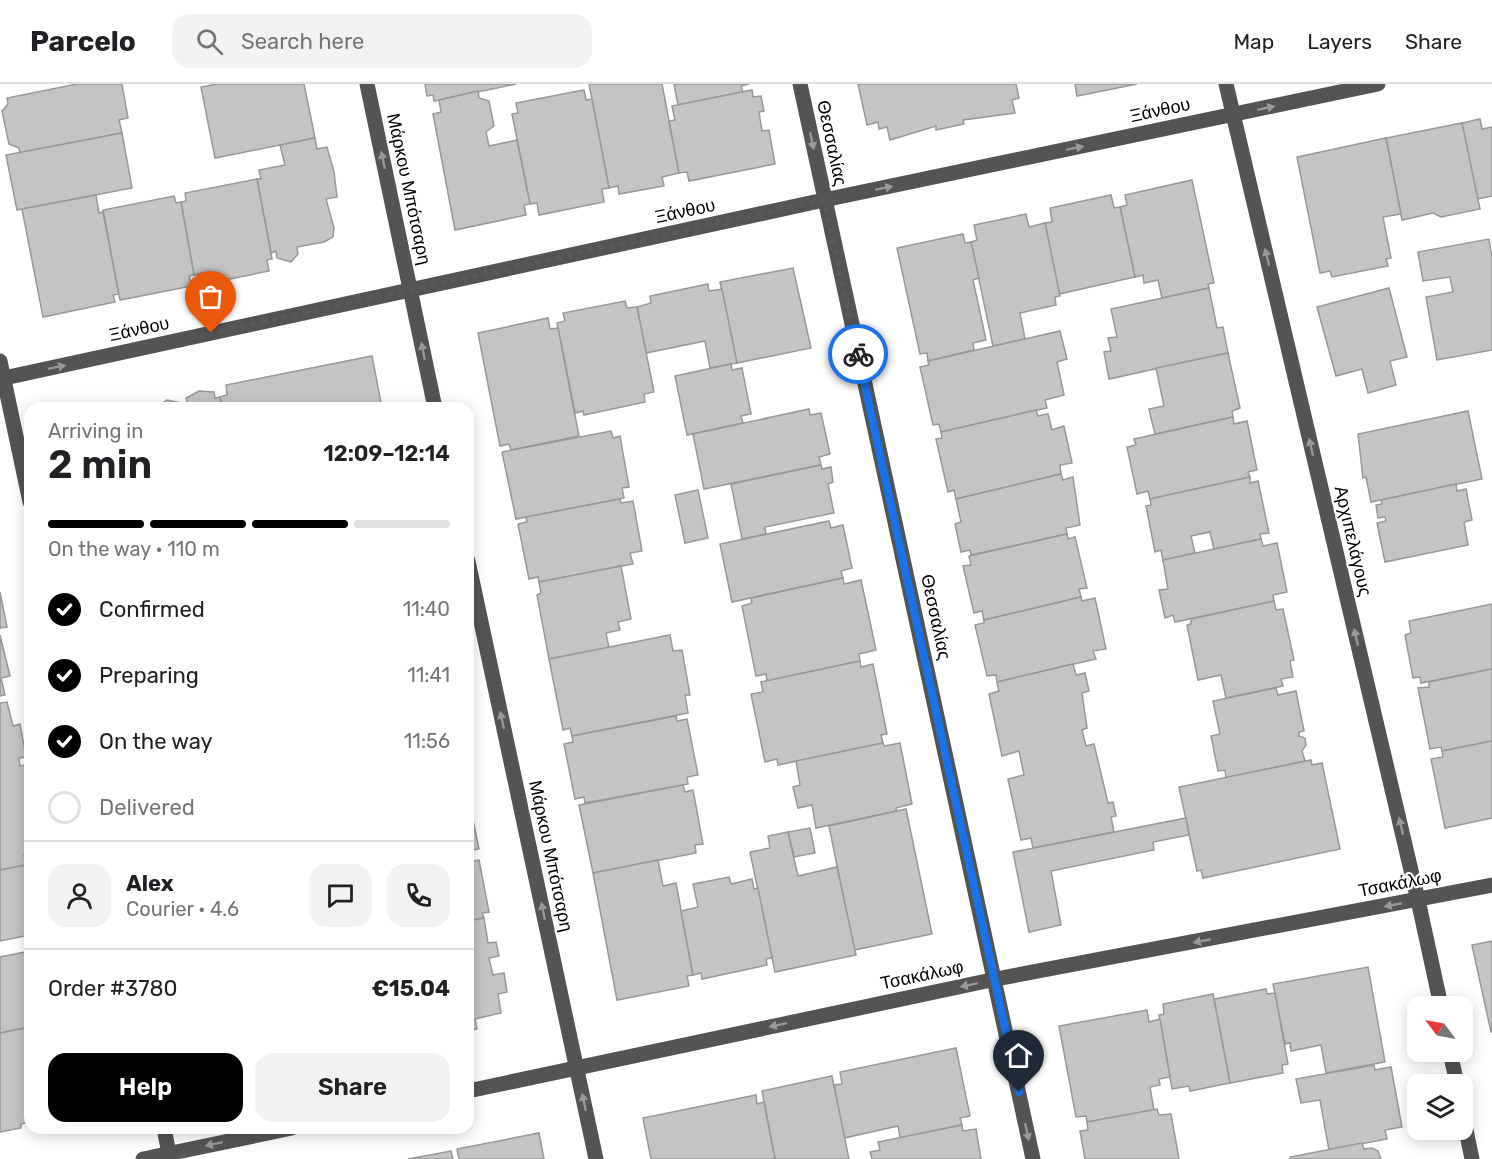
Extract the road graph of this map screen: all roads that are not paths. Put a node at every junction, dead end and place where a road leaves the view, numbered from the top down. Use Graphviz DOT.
graph roads {
  1 [pos="368,84"];
  2 [pos="800,84"];
  3 [pos="1226,84"];
  4 [pos="1378,84"];
  5 [pos="1233,114"];
  6 [pos="824,200"];
  7 [pos="410,290"];
  8 [pos="0,361"];
  9 [pos="2,379"];
  10 [pos="434,402"];
  11 [pos="24,475"];
  12 [pos="474,589"];
  13 [pos="1492,885"];
  14 [pos="1418,900"];
  15 [pos="996,979"];
  16 [pos="1438,996"];
  17 [pos="577,1068"];
  18 [pos="474,1090"];
  19 [pos="165,1134"];
  20 [pos="266,1134"];
  21 [pos="1468,1140"];
  22 [pos="170,1156"];
  23 [pos="143,1159"];
  24 [pos="596,1159"];
  25 [pos="1033,1159"];
  26 [pos="1472,1159"];
  7 -- 1 [label="street, Μάρκου Μπότσαρη, one-way"];
  2 -- 6 [label="street, Θεσσαλίας, one-way"];
  3 -- 5 [label="street, Αρχιπελάγους"];
  5 -- 4 [label="street, Ξάνθου, one-way"];
  6 -- 5 [label="street, Ξάνθου, one-way"];
  14 -- 5 [label="street, Αρχιπελάγους, one-way"];
  6 -- 7 [label="street, Ξάνθου"];
  6 -- 15 [label="street, Θεσσαλίας"];
  9 -- 7 [label="street, Ξάνθου, one-way"];
  10 -- 7 [label="street, Μάρκου Μπότσαρη, one-way"];
  8 -- 9 [label="street"];
  9 -- 11 [label="street"];
  17 -- 12 [label="street, Μάρκου Μπότσαρη, one-way"];
  13 -- 14 [label="street, Τσακάλωφ"];
  14 -- 15 [label="street, Τσακάλωφ, one-way"];
  14 -- 16 [label="street, Αρχιπελάγους"];
  15 -- 17 [label="street, Τσακάλωφ, one-way"];
  15 -- 25 [label="street, Θεσσαλίας, one-way"];
  17 -- 18 [label="street, Τσακάλωφ"];
  24 -- 17 [label="street, Μάρκου Μπότσαρη, one-way"];
  19 -- 22 [label="street"];
  20 -- 22 [label="street, one-way"];
  21 -- 26 [label="street"];
  22 -- 23 [label="street"];
}
